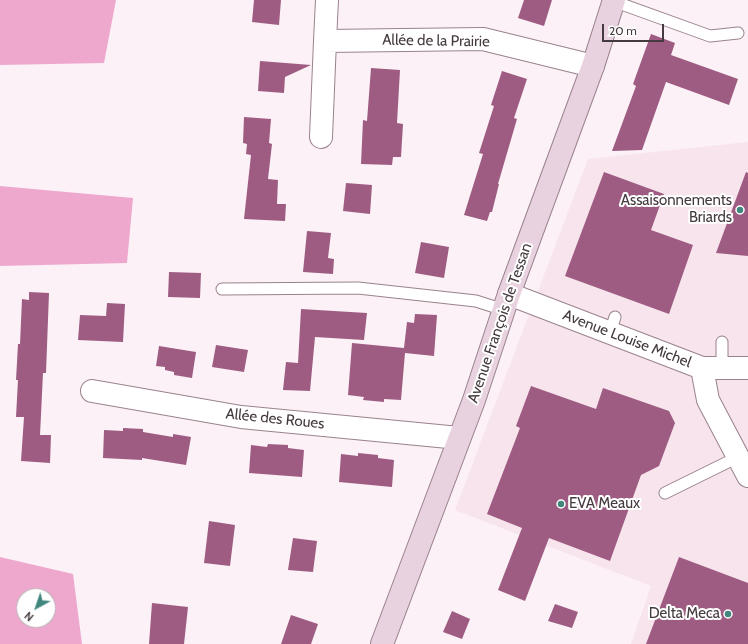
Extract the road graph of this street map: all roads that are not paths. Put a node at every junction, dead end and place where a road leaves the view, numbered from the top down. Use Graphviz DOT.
graph roads {
  1 [pos="327,0"];
  2 [pos="614,0"];
  3 [pos="738,32"];
  4 [pos="325,41"];
  5 [pos="593,66"];
  6 [pos="321,137"];
  7 [pos="222,288"];
  8 [pos="507,302"];
  9 [pos="722,342"];
  10 [pos="712,368"];
  11 [pos="748,368"];
  12 [pos="92,392"];
  13 [pos="459,438"];
  14 [pos="738,457"];
  15 [pos="748,476"];
  16 [pos="665,493"];
  17 [pos="382,644"];
  1 -- 4 [label="street"];
  2 -- 3 [label="lane"];
  2 -- 5 [label="street, Avenue François de Tessan"];
  4 -- 5 [label="street, Allée de la Prairie"];
  4 -- 6 [label="street"];
  5 -- 8 [label="street, Avenue François de Tessan"];
  7 -- 8 [label="lane"];
  8 -- 10 [label="street, Avenue Louise Michel"];
  8 -- 13 [label="street, Avenue François de Tessan"];
  9 -- 10 [label="lane"];
  10 -- 11 [label="street"];
  10 -- 14 [label="street, Avenue Louise Michel"];
  12 -- 13 [label="street, Allée des Roues"];
  13 -- 17 [label="street, Avenue François de Tessan"];
  14 -- 15 [label="street, Avenue Louise Michel"];
  14 -- 16 [label="lane"];
}
